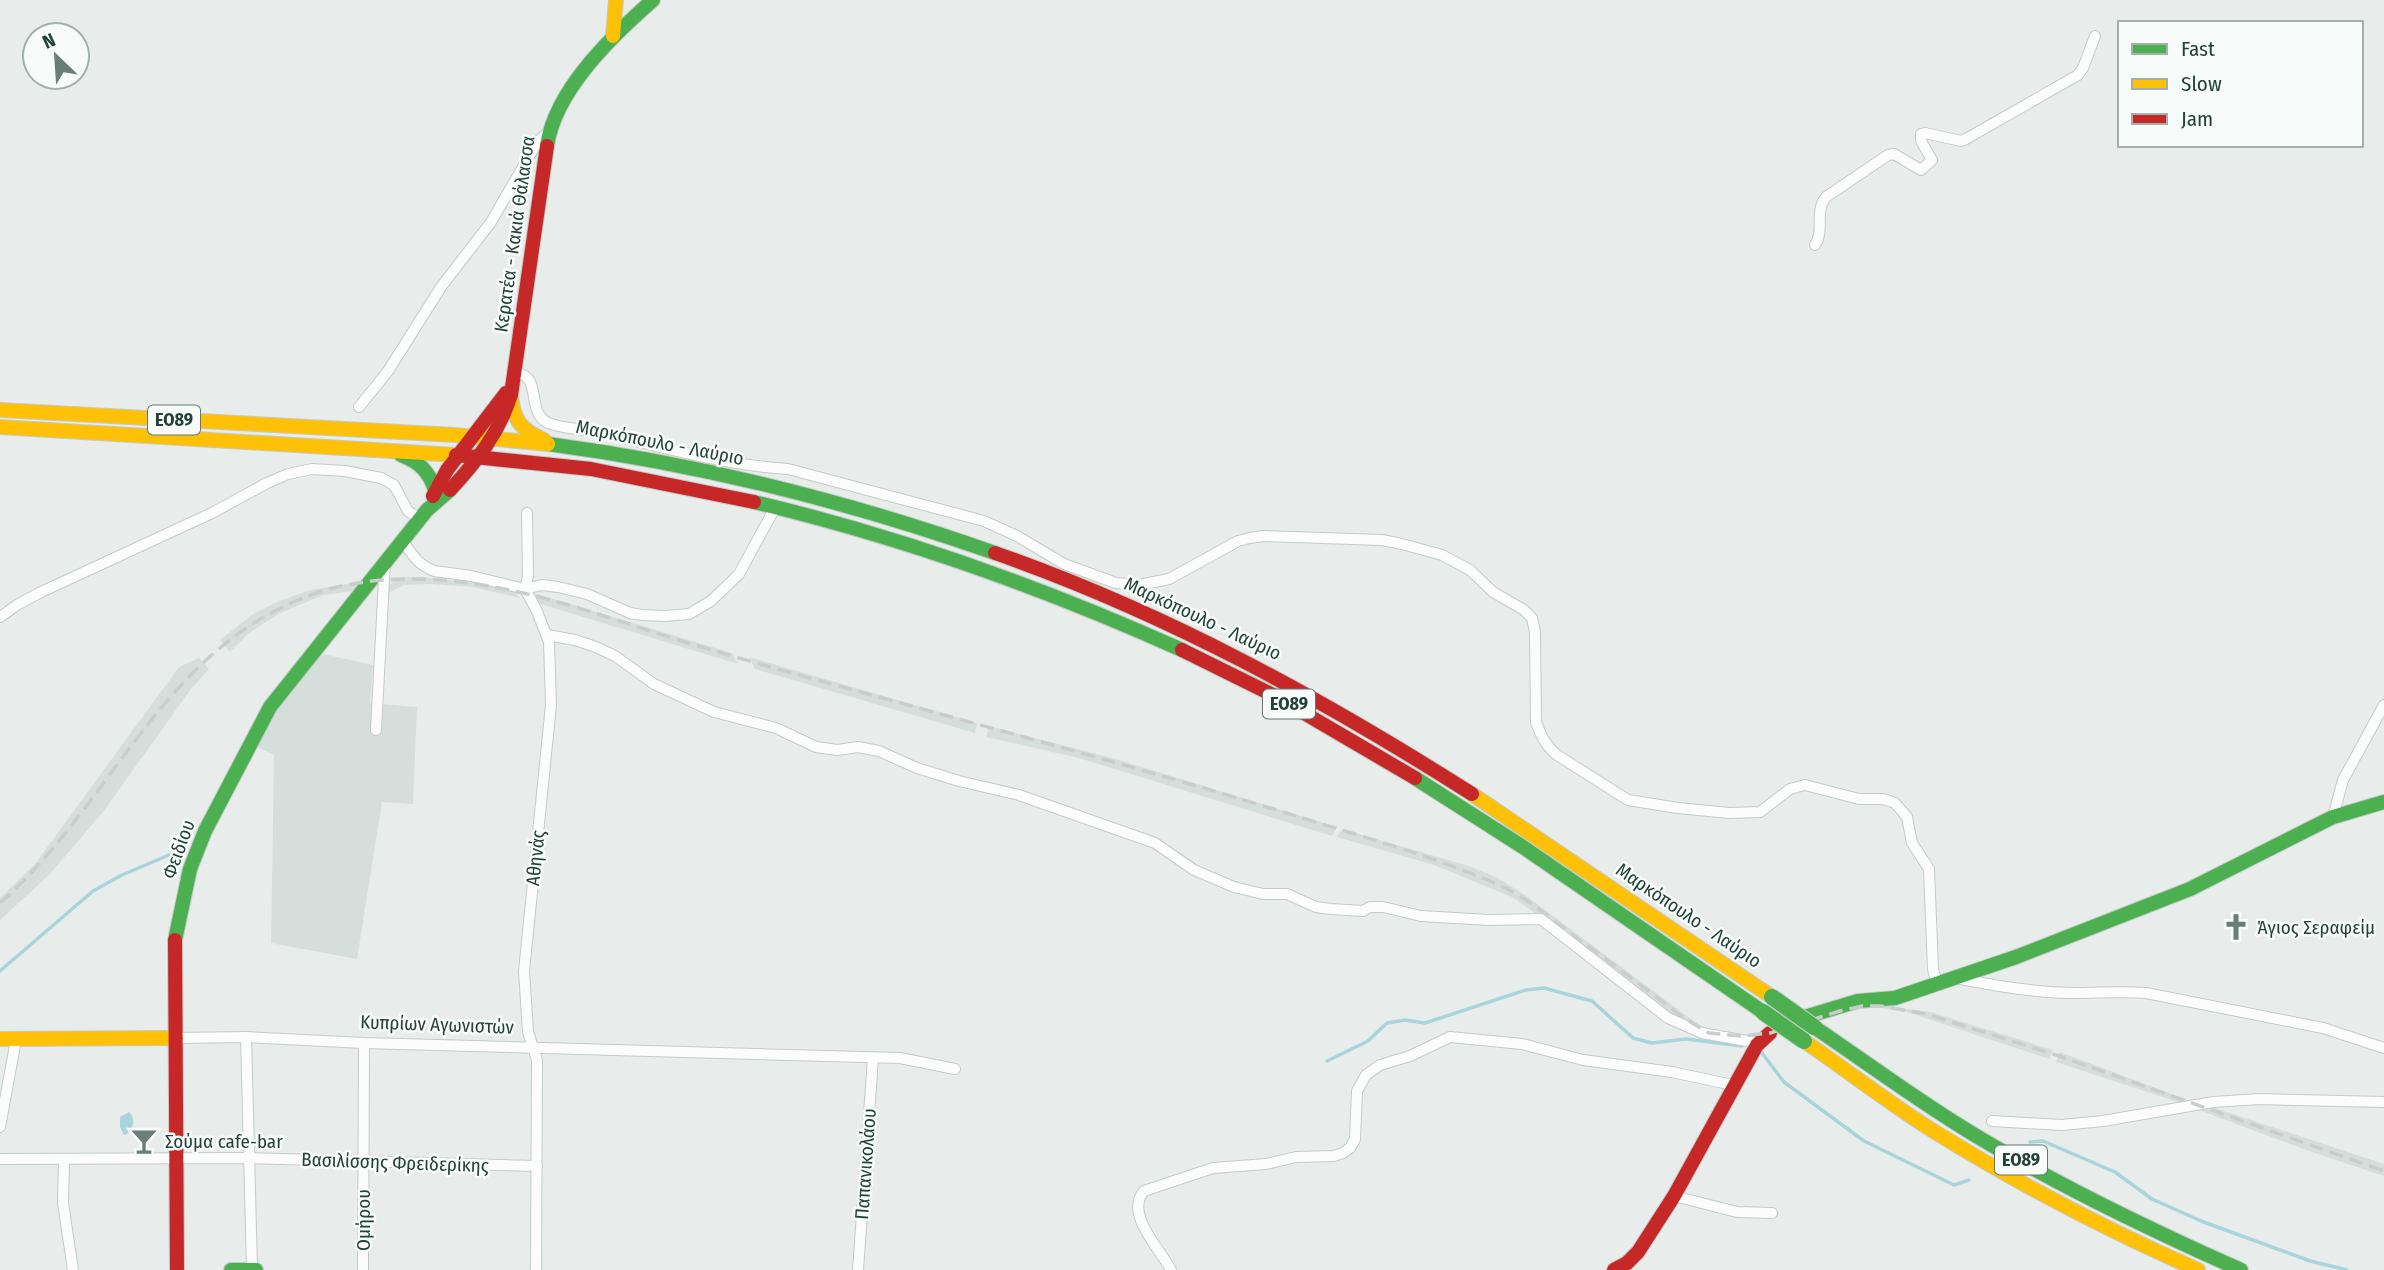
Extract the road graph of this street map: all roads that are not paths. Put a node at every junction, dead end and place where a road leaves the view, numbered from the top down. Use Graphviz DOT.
graph roads {
  1 [pos="616,0"];
  2 [pos="653,0"];
  3 [pos="613,36"];
  4 [pos="2095,36"];
  5 [pos="550,132"];
  6 [pos="1815,245"];
  7 [pos="516,373"];
  8 [pos="511,396"];
  9 [pos="359,407"];
  10 [pos="0,410"];
  11 [pos="0,427"];
  12 [pos="474,438"];
  13 [pos="492,439"];
  14 [pos="558,445"];
  15 [pos="386,450"];
  16 [pos="460,456"];
  17 [pos="480,457"];
  18 [pos="435,490"];
  19 [pos="776,506"];
  20 [pos="527,513"];
  21 [pos="423,515"];
  22 [pos="402,540"];
  23 [pos="385,561"];
  24 [pos="525,589"];
  25 [pos="0,617"];
  26 [pos="547,635"];
  27 [pos="2384,705"];
  28 [pos="376,730"];
  29 [pos="2384,802"];
  30 [pos="2333,817"];
  31 [pos="1954,977"];
  32 [pos="1937,985"];
  33 [pos="1810,1022"];
  34 [pos="246,1037"];
  35 [pos="176,1038"];
  36 [pos="1764,1038"];
  37 [pos="8,1039"];
  38 [pos="364,1043"];
  39 [pos="535,1048"];
  40 [pos="2384,1048"];
  41 [pos="873,1058"];
  42 [pos="955,1069"];
  43 [pos="1733,1085"];
  44 [pos="2384,1102"];
  45 [pos="1992,1121"];
  46 [pos="0,1127"];
  47 [pos="248,1158"];
  48 [pos="0,1159"];
  49 [pos="175,1159"];
  50 [pos="64,1160"];
  51 [pos="363,1161"];
  52 [pos="537,1166"];
  53 [pos="1674,1196"];
  54 [pos="1772,1213"];
  55 [pos="254,1269"];
  56 [pos="73,1270"];
  57 [pos="177,1270"];
  58 [pos="231,1270"];
  59 [pos="363,1270"];
  60 [pos="536,1270"];
  61 [pos="858,1270"];
  62 [pos="1171,1270"];
  63 [pos="1614,1270"];
  64 [pos="2198,1270"];
  65 [pos="2241,1270"];
  1 -- 3 [label="main road"];
  2 -- 3 [label="main road, Κερατέα - Κακιά Θάλασσα"];
  3 -- 5 [label="main road, Κερατέα - Κακιά Θάλασσα"];
  4 -- 6 [label="street"];
  5 -- 7 [label="main road, Κερατέα - Κακιά Θάλασσα"];
  5 -- 9 [label="street"];
  7 -- 8 [label="main road, Κερατέα - Κακιά Θάλασσα"];
  7 -- 12 [label="main road, Κερατέα - Κακιά Θάλασσα"];
  7 -- 32 [label="street"];
  8 -- 13 [label="main road, Κερατέα - Κακιά Θάλασσα"];
  8 -- 14 [label="main road"];
  10 -- 12 [label="main road, Μαρκόπουλο - Λαύριο / ΕΟ89"];
  11 -- 15 [label="main road, Μαρκόπουλο - Λαύριο / ΕΟ89"];
  12 -- 13 [label="main road, Μαρκόπουλο - Λαύριο / ΕΟ89"];
  12 -- 16 [label="main road, Κερατέα - Κακιά Θάλασσα"];
  13 -- 14 [label="main road, Μαρκόπουλο - Λαύριο / ΕΟ89"];
  13 -- 17 [label="main road, Κερατέα - Κακιά Θάλασσα"];
  14 -- 33 [label="main road, Μαρκόπουλο - Λαύριο / ΕΟ89, bridge"];
  15 -- 16 [label="main road, Μαρκόπουλο - Λαύριο / ΕΟ89"];
  15 -- 18 [label="main road"];
  16 -- 17 [label="main road, Μαρκόπουλο - Λαύριο / ΕΟ89"];
  16 -- 18 [label="main road, Κερατέα - Κακιά Θάλασσα"];
  17 -- 19 [label="main road, Μαρκόπουλο - Λαύριο / ΕΟ89"];
  17 -- 21 [label="main road, Κερατέα - Κακιά Θάλασσα"];
  18 -- 21 [label="main road, Κερατέα - Κακιά Θάλασσα"];
  19 -- 24 [label="street"];
  19 -- 64 [label="main road, Μαρκόπουλο - Λαύριο / ΕΟ89, bridge"];
  20 -- 24 [label="street"];
  21 -- 22 [label="main road, Φειδίου"];
  21 -- 25 [label="street"];
  22 -- 23 [label="main road, Φειδίου"];
  22 -- 24 [label="street"];
  23 -- 28 [label="street"];
  23 -- 35 [label="main road, Φειδίου"];
  24 -- 26 [label="street, Αθηνάς"];
  26 -- 36 [label="street"];
  26 -- 39 [label="street, Αθηνάς"];
  27 -- 30 [label="street"];
  29 -- 30 [label="main road"];
  30 -- 31 [label="main road"];
  31 -- 32 [label="main road"];
  31 -- 40 [label="street"];
  32 -- 33 [label="main road"];
  33 -- 65 [label="main road, Μαρκόπουλο - Λαύριο / ΕΟ89"];
  34 -- 35 [label="street, Κυπρίων Αγωνιστών"];
  34 -- 38 [label="street, Κυπρίων Αγωνιστών"];
  34 -- 47 [label="street"];
  35 -- 37 [label="main road, Κυπρίων Αγωνιστών"];
  35 -- 49 [label="main road, Φειδίου"];
  36 -- 43 [label="main road"];
  37 -- 46 [label="street"];
  38 -- 39 [label="street, Κυπρίων Αγωνιστών"];
  38 -- 51 [label="street, Ομήρου"];
  39 -- 41 [label="street, Κυπρίων Αγωνιστών"];
  39 -- 52 [label="street, Αθηνάς"];
  41 -- 42 [label="street, Κυπρίων Αγωνιστών"];
  41 -- 61 [label="street, Παπανικολάου"];
  43 -- 53 [label="main road"];
  43 -- 62 [label="street"];
  44 -- 45 [label="street"];
  47 -- 49 [label="street, Βασιλίσσης Φρειδερίκης"];
  47 -- 51 [label="street, Βασιλίσσης Φρειδερίκης"];
  47 -- 55 [label="street"];
  48 -- 50 [label="street, Βασιλίσσης Φρειδερίκης"];
  49 -- 50 [label="street, Βασιλίσσης Φρειδερίκης"];
  49 -- 57 [label="main road, Φειδίου"];
  50 -- 56 [label="street"];
  51 -- 52 [label="street, Βασιλίσσης Φρειδερίκης"];
  51 -- 59 [label="street, Ομήρου"];
  52 -- 60 [label="street, Αθηνάς"];
  53 -- 54 [label="street"];
  53 -- 63 [label="main road"];
  55 -- 58 [label="main road"];
}
